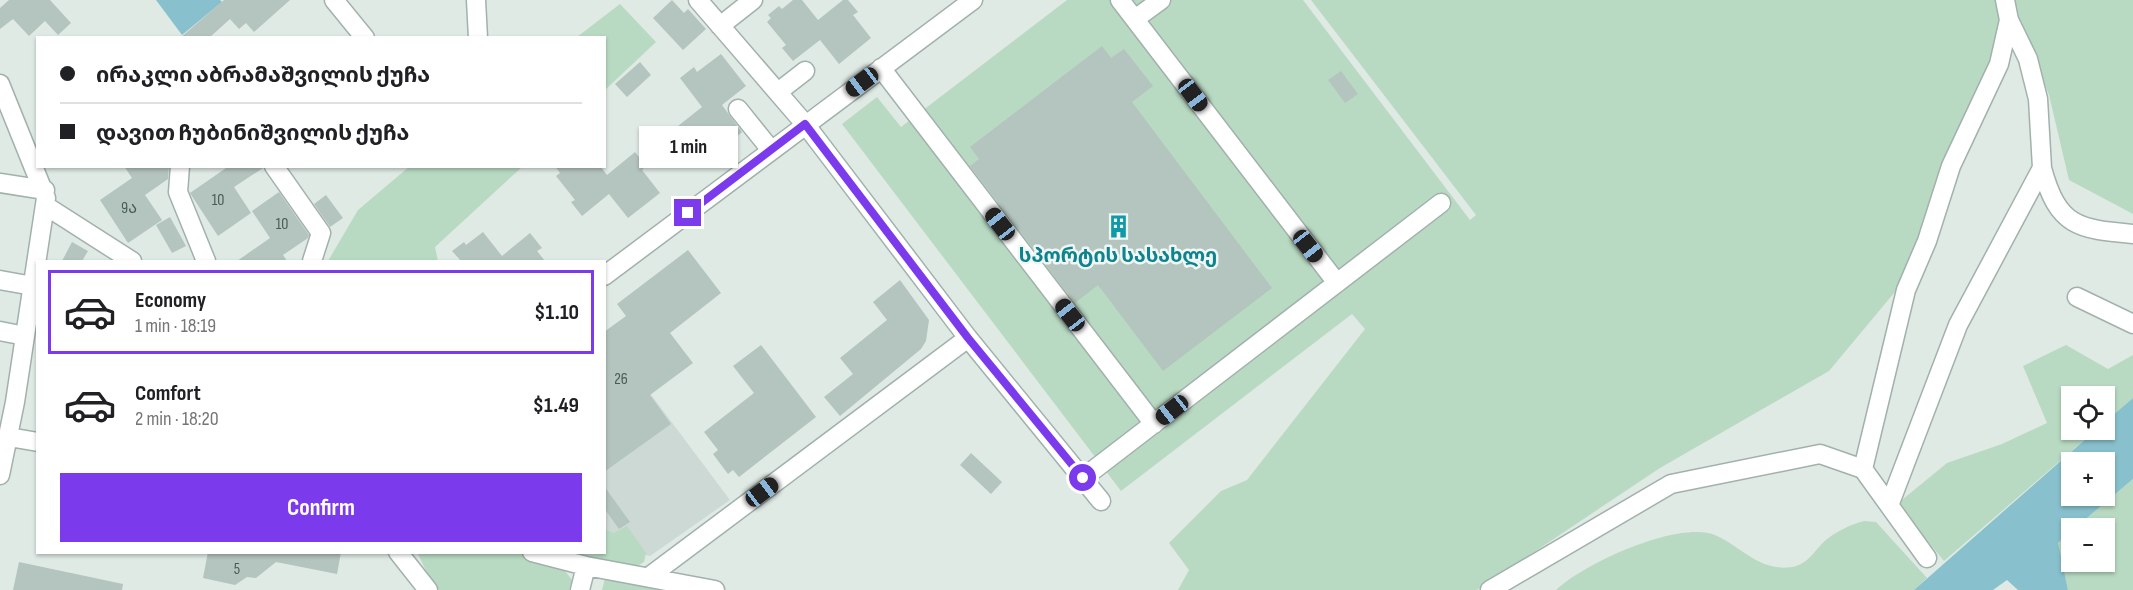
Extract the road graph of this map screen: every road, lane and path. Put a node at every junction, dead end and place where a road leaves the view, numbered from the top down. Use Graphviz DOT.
graph roads {
  1 [pos="334,0"];
  2 [pos="476,0"];
  3 [pos="698,0"];
  4 [pos="753,0"];
  5 [pos="973,0"];
  6 [pos="1120,0"];
  7 [pos="1161,0"];
  8 [pos="2005,0"];
  9 [pos="1135,19"];
  10 [pos="2009,20"];
  11 [pos="720,26"];
  12 [pos="363,36"];
  13 [pos="478,36"];
  14 [pos="881,68"];
  15 [pos="805,71"];
  16 [pos="0,84"];
  17 [pos="778,92"];
  18 [pos="738,108"];
  19 [pos="805,124"];
  20 [pos="771,150"];
  21 [pos="180,168"];
  22 [pos="275,168"];
  23 [pos="2042,168"];
  24 [pos="0,183"];
  25 [pos="46,198"];
  26 [pos="1441,203"];
  27 [pos="2133,234"];
  28 [pos="37,260"];
  29 [pos="131,260"];
  30 [pos="200,260"];
  31 [pos="312,260"];
  32 [pos="36,266"];
  33 [pos="606,274"];
  34 [pos="0,280"];
  35 [pos="1337,283"];
  36 [pos="33,286"];
  37 [pos="2077,297"];
  38 [pos="2133,324"];
  39 [pos="0,332"];
  40 [pos="25,336"];
  41 [pos="968,338"];
  42 [pos="7,401"];
  43 [pos="1154,424"];
  44 [pos="9,437"];
  45 [pos="36,442"];
  46 [pos="1863,469"];
  47 [pos="0,475"];
  48 [pos="1083,478"];
  49 [pos="1101,501"];
  50 [pos="1890,503"];
  51 [pos="400,554"];
  52 [pos="540,554"];
  53 [pos="1927,558"];
  54 [pos="585,566"];
  55 [pos="650,576"];
  56 [pos="428,590"];
  57 [pos="580,590"];
  58 [pos="715,590"];
  59 [pos="1490,590"];
  1 -- 12 [label="street"];
  2 -- 13 [label="street"];
  3 -- 11 [label="street"];
  4 -- 11 [label="street"];
  5 -- 14 [label="street"];
  6 -- 9 [label="street"];
  7 -- 9 [label="street"];
  8 -- 10 [label="street"];
  9 -- 35 [label="street"];
  10 -- 23 [label="street"];
  10 -- 46 [label="street"];
  11 -- 17 [label="street"];
  14 -- 19 [label="street"];
  14 -- 43 [label="street"];
  15 -- 17 [label="street"];
  16 -- 25 [label="street"];
  17 -- 19 [label="street"];
  18 -- 20 [label="street"];
  19 -- 20 [label="street"];
  19 -- 41 [label="street"];
  20 -- 33 [label="street"];
  21 -- 30 [label="street"];
  22 -- 31 [label="street"];
  23 -- 27 [label="street"];
  23 -- 50 [label="street"];
  24 -- 25 [label="street"];
  25 -- 28 [label="street"];
  25 -- 29 [label="street"];
  26 -- 35 [label="street"];
  32 -- 36 [label="street"];
  34 -- 36 [label="street"];
  35 -- 43 [label="street"];
  36 -- 40 [label="street"];
  37 -- 38 [label="street"];
  39 -- 40 [label="street"];
  40 -- 42 [label="street"];
  41 -- 48 [label="street"];
  41 -- 55 [label="street"];
  42 -- 44 [label="street"];
  43 -- 48 [label="street"];
  44 -- 45 [label="street"];
  44 -- 47 [label="street"];
  46 -- 50 [label="street"];
  46 -- 59 [label="street"];
  48 -- 49 [label="street"];
  50 -- 53 [label="street"];
  51 -- 56 [label="street"];
  52 -- 54 [label="street"];
  54 -- 55 [label="street"];
  54 -- 57 [label="street"];
  55 -- 58 [label="street"];
}
